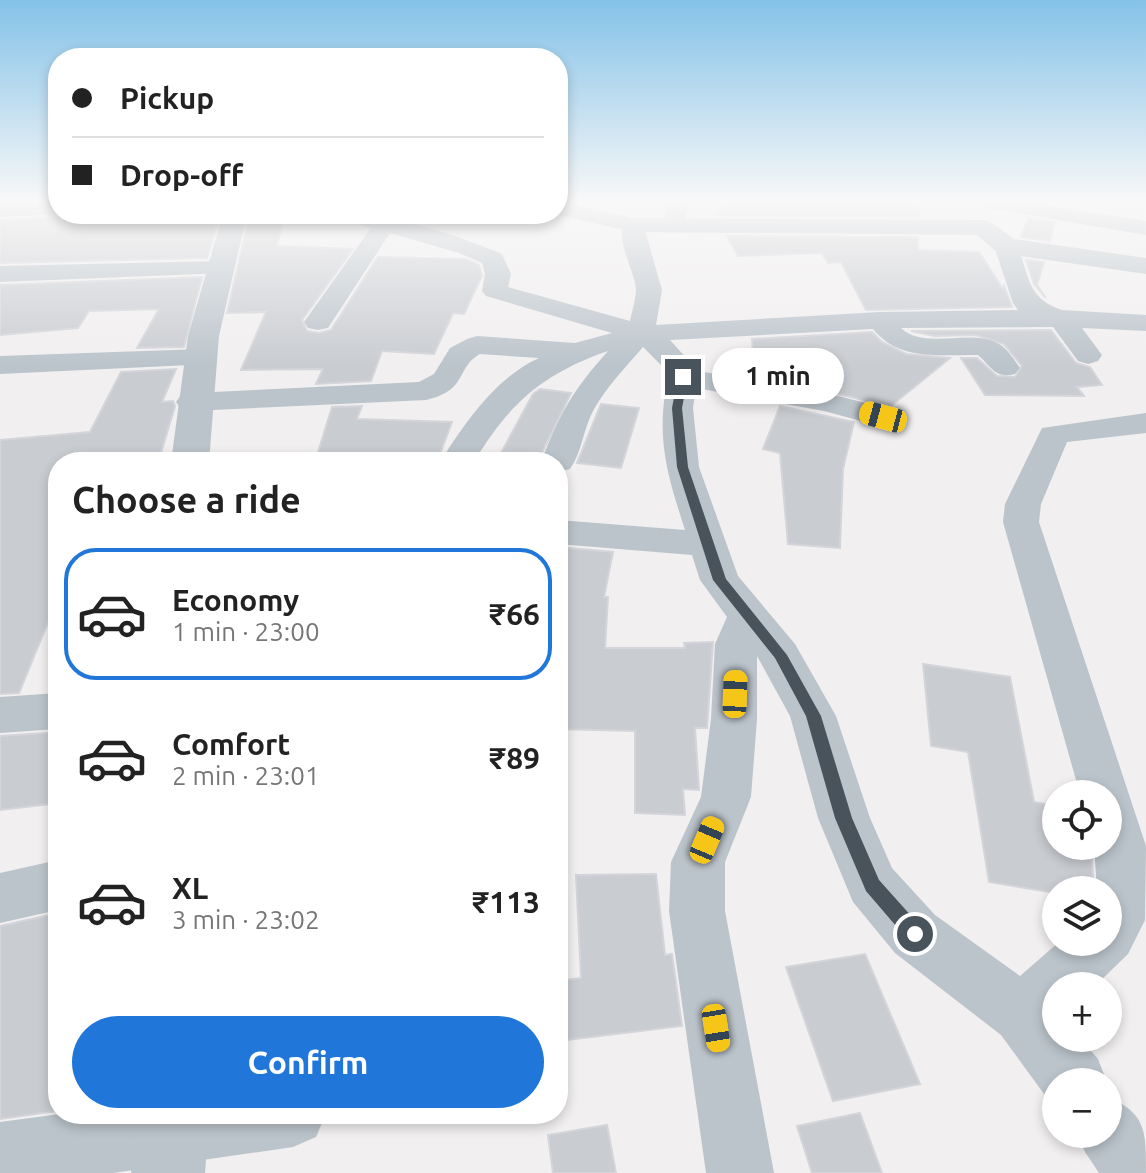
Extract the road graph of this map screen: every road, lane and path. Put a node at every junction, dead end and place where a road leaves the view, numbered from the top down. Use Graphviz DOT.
graph roads {
  1 [pos="221,257"];
  2 [pos="362,257"];
  3 [pos="488,257"];
  4 [pos="639,257"];
  5 [pos="1010,257"];
  6 [pos="1064,257"];
  7 [pos="1146,266"];
  8 [pos="217,268"];
  9 [pos="0,274"];
  10 [pos="1061,319"];
  11 [pos="880,320"];
  12 [pos="318,322"];
  13 [pos="1146,323"];
  14 [pos="641,332"];
  15 [pos="575,352"];
  16 [pos="1088,355"];
  17 [pos="201,358"];
  18 [pos="0,365"];
  19 [pos="1005,368"];
  20 [pos="683,377"];
  21 [pos="192,402"];
  22 [pos="883,417"];
  23 [pos="1146,423"];
  24 [pos="190,452"];
  25 [pos="464,452"];
  26 [pos="562,452"];
  27 [pos="568,533"];
  28 [pos="708,544"];
  29 [pos="749,615"];
  30 [pos="48,712"];
  31 [pos="0,715"];
  32 [pos="1101,780"];
  33 [pos="1125,832"];
  34 [pos="48,887"];
  35 [pos="0,898"];
  36 [pos="1122,907"];
  37 [pos="1086,956"];
  38 [pos="1022,1014"];
  39 [pos="1066,1068"];
  40 [pos="246,1124"];
  41 [pos="171,1140"];
  42 [pos="0,1156"];
  43 [pos="740,1173"];
  1 -- 8 [label="street"];
  2 -- 12 [label="street"];
  3 -- 14 [label="street"];
  4 -- 14 [label="street"];
  5 -- 10 [label="street"];
  6 -- 7 [label="street"];
  8 -- 9 [label="street"];
  8 -- 17 [label="street"];
  10 -- 11 [label="street"];
  10 -- 13 [label="street"];
  10 -- 16 [label="street"];
  11 -- 14 [label="street"];
  11 -- 19 [label="street"];
  14 -- 15 [label="street"];
  14 -- 20 [label="street"];
  14 -- 26 [label="street"];
  15 -- 21 [label="street"];
  15 -- 25 [label="street"];
  17 -- 18 [label="street"];
  17 -- 21 [label="street"];
  20 -- 22 [label="street"];
  20 -- 28 [label="street"];
  21 -- 24 [label="street"];
  23 -- 32 [label="street"];
  27 -- 28 [label="street"];
  28 -- 29 [label="street"];
  29 -- 38 [label="street"];
  29 -- 43 [label="street"];
  30 -- 31 [label="street"];
  33 -- 36 [label="street"];
  34 -- 35 [label="street"];
  37 -- 38 [label="street"];
  38 -- 39 [label="street"];
  40 -- 41 [label="street"];
  41 -- 42 [label="street"];
}
